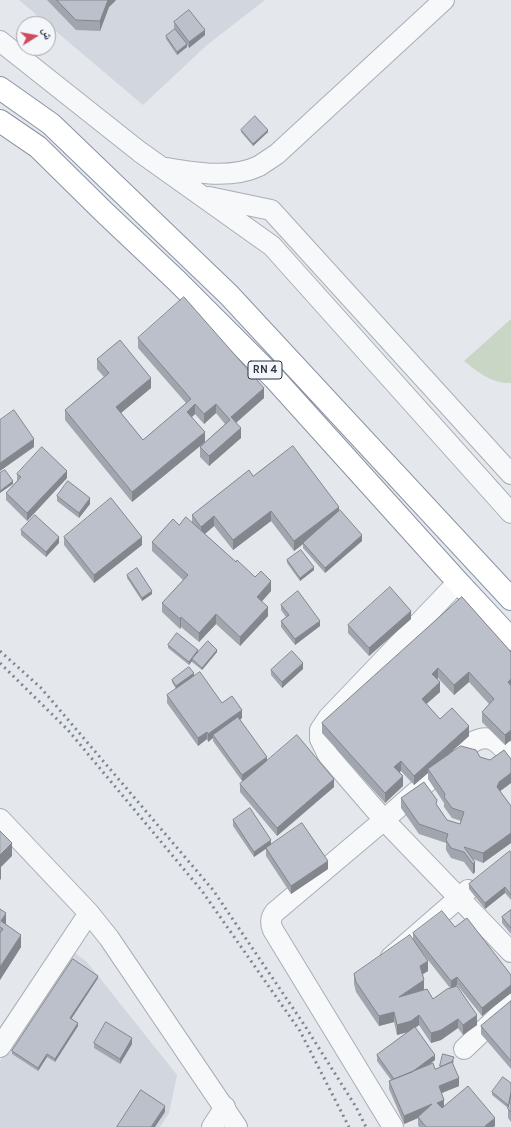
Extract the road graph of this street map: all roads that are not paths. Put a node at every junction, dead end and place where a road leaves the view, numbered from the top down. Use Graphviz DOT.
graph roads {
  1 [pos="444,0"];
  2 [pos="0,41"];
  3 [pos="0,88"];
  4 [pos="0,121"];
  5 [pos="161,167"];
  6 [pos="201,195"];
  7 [pos="511,474"];
  8 [pos="511,513"];
  9 [pos="458,582"];
  10 [pos="511,599"];
  11 [pos="511,638"];
  12 [pos="511,757"];
  13 [pos="0,819"];
  14 [pos="384,820"];
  15 [pos="482,877"];
  16 [pos="459,898"];
  17 [pos="89,912"];
  18 [pos="511,952"];
  19 [pos="375,971"];
  20 [pos="511,1004"];
  21 [pos="0,1047"];
  22 [pos="464,1049"];
  23 [pos="225,1107"];
  24 [pos="212,1127"];
  25 [pos="237,1127"];
  26 [pos="393,1127"];
  1 -- 5 [label="street"];
  2 -- 5 [label="street"];
  3 -- 10 [label="highway, RN 4"];
  4 -- 9 [label="highway, RN 4"];
  5 -- 6 [label="street"];
  6 -- 7 [label="street"];
  6 -- 8 [label="street"];
  9 -- 11 [label="highway, RN 4"];
  9 -- 14 [label="street"];
  12 -- 14 [label="street"];
  13 -- 17 [label="street"];
  14 -- 16 [label="street"];
  14 -- 26 [label="street"];
  15 -- 16 [label="street"];
  16 -- 18 [label="street"];
  16 -- 19 [label="street"];
  17 -- 21 [label="street"];
  17 -- 23 [label="street"];
  20 -- 22 [label="street"];
  23 -- 24 [label="street"];
  23 -- 25 [label="street"];
}
